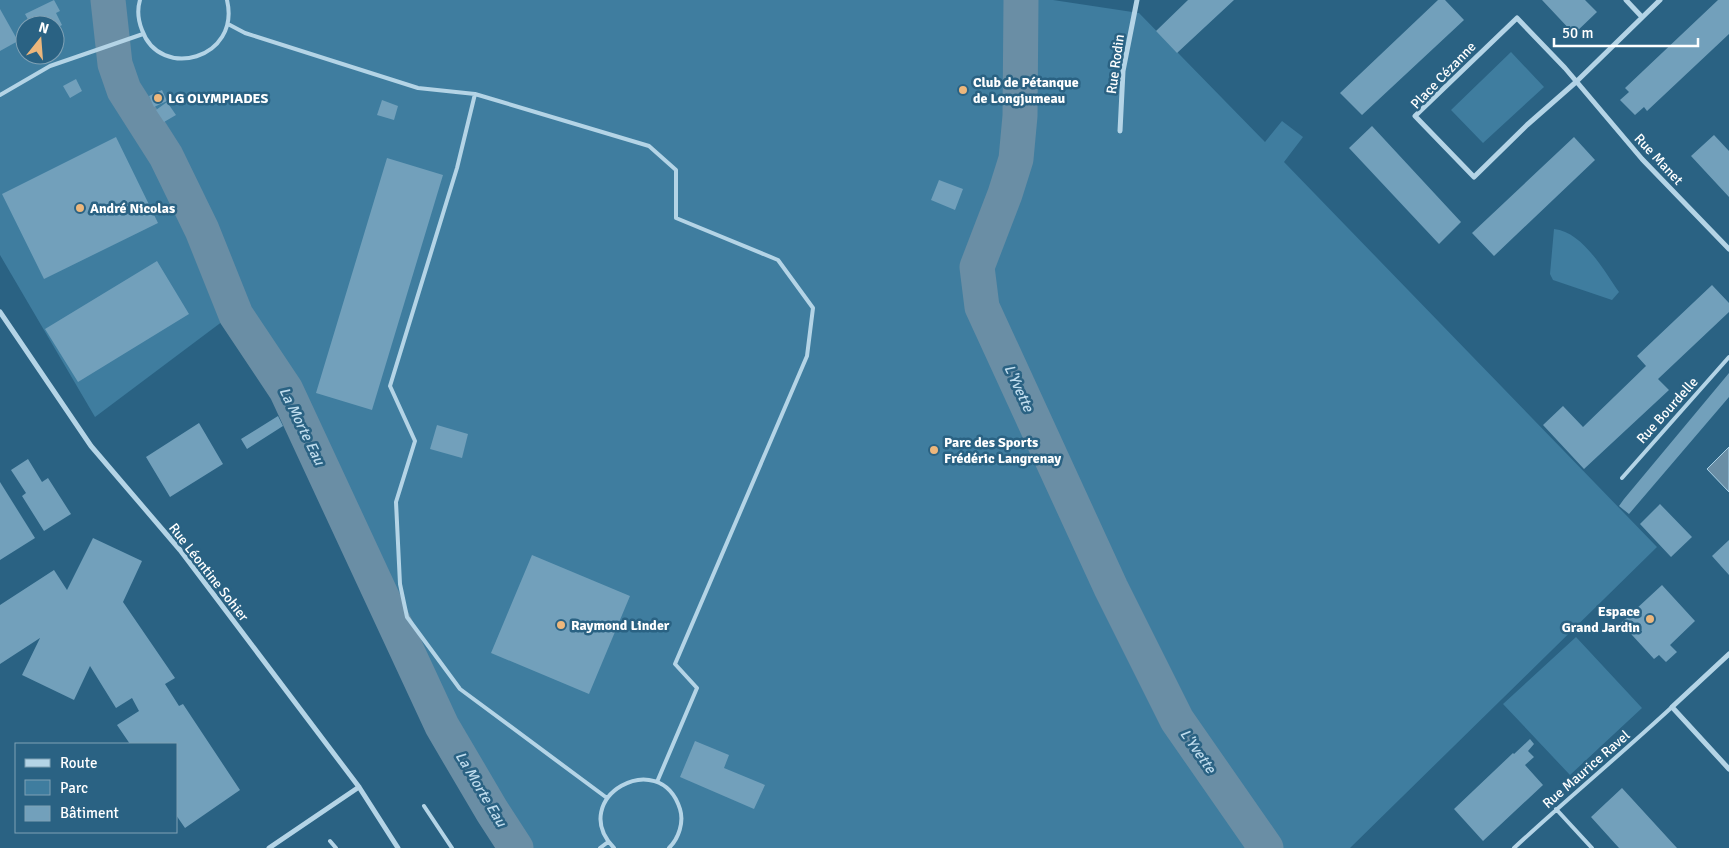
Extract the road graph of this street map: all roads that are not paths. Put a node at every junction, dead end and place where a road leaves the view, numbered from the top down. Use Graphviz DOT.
graph roads {
  1 [pos="140,0"];
  2 [pos="227,0"];
  3 [pos="1137,0"];
  4 [pos="1626,0"];
  5 [pos="1660,0"];
  6 [pos="1642,16"];
  7 [pos="228,24"];
  8 [pos="143,34"];
  9 [pos="1576,82"];
  10 [pos="0,94"];
  11 [pos="475,94"];
  12 [pos="1120,131"];
  13 [pos="1729,249"];
  14 [pos="0,312"];
  15 [pos="1729,357"];
  16 [pos="1622,478"];
  17 [pos="1729,654"];
  18 [pos="1672,707"];
  19 [pos="1729,769"];
  20 [pos="657,782"];
  21 [pos="359,787"];
  22 [pos="607,798"];
  23 [pos="424,806"];
  24 [pos="1556,809"];
  25 [pos="330,841"];
  26 [pos="608,842"];
  27 [pos="672,847"];
  28 [pos="269,848"];
  29 [pos="336,848"];
  30 [pos="398,848"];
  31 [pos="452,848"];
  32 [pos="600,848"];
  33 [pos="614,848"];
  34 [pos="1514,848"];
  35 [pos="1592,848"];
  1 -- 8 [label="lane"];
  2 -- 7 [label="lane"];
  3 -- 12 [label="street, Rue Rodin"];
  4 -- 6 [label="street"];
  5 -- 6 [label="street"];
  6 -- 9 [label="street"];
  7 -- 8 [label="lane"];
  7 -- 11 [label="lane"];
  8 -- 10 [label="lane"];
  9 -- 9 [label="street, Place Cézanne"];
  9 -- 13 [label="street, Rue Manet"];
  11 -- 20 [label="lane"];
  11 -- 22 [label="lane"];
  14 -- 21 [label="street, Rue Léontine Sohier"];
  15 -- 16 [label="lane, Rue Bourdelle"];
  17 -- 18 [label="street"];
  18 -- 19 [label="street"];
  18 -- 24 [label="lane, Rue Maurice Ravel"];
  20 -- 22 [label="lane"];
  20 -- 27 [label="lane"];
  21 -- 28 [label="street"];
  21 -- 30 [label="street, Rue Léontine Sohier"];
  22 -- 26 [label="lane"];
  23 -- 31 [label="lane"];
  24 -- 34 [label="lane, Rue Maurice Ravel"];
  24 -- 35 [label="lane"];
  25 -- 29 [label="lane"];
  26 -- 32 [label="lane"];
  26 -- 33 [label="lane"];
}
